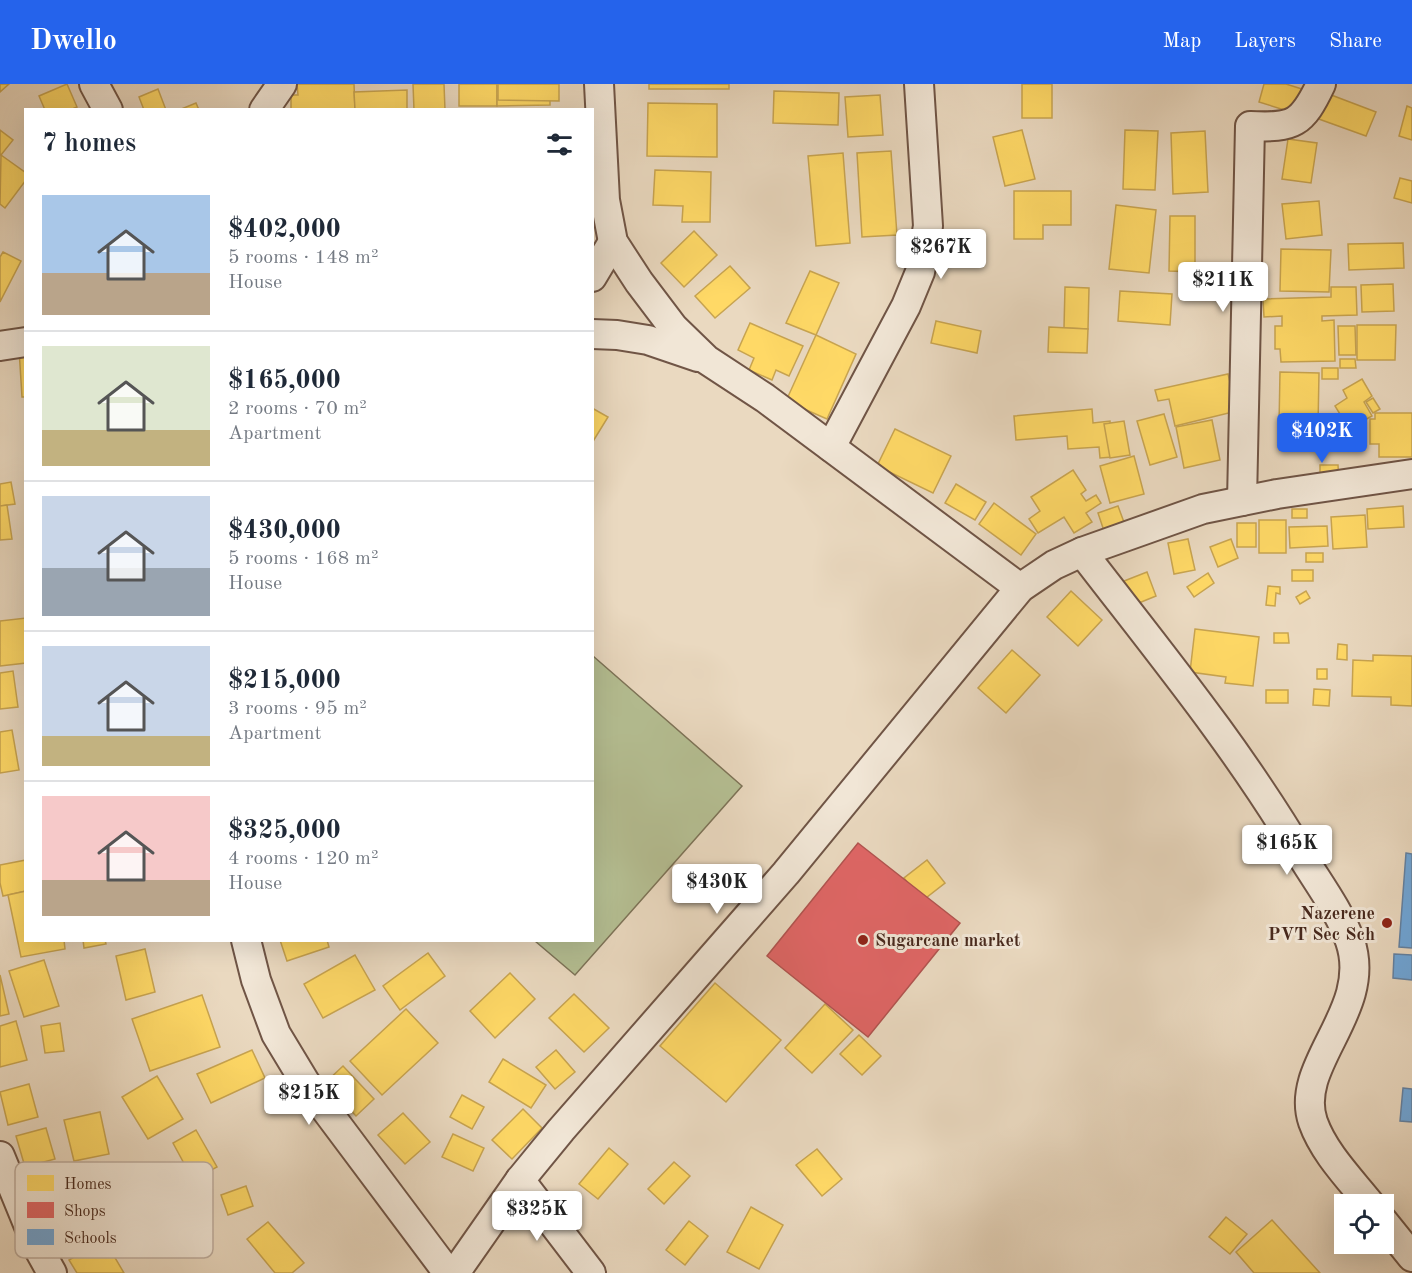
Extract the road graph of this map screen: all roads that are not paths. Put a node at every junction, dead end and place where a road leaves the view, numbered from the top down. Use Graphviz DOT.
graph roads {
  1 [pos="94,84"];
  2 [pos="282,84"];
  3 [pos="599,84"];
  4 [pos="919,84"];
  5 [pos="1321,84"];
  6 [pos="107,108"];
  7 [pos="265,108"];
  8 [pos="613,243"];
  9 [pos="594,274"];
  10 [pos="594,334"];
  11 [pos="24,342"];
  12 [pos="0,346"];
  13 [pos="707,360"];
  14 [pos="831,447"];
  15 [pos="1412,474"];
  16 [pos="1242,501"];
  17 [pos="1082,552"];
  18 [pos="1020,588"];
  19 [pos="246,942"];
  20 [pos="0,1156"];
  21 [pos="520,1180"];
  22 [pos="15,1192"];
  23 [pos="1362,1194"];
  24 [pos="1394,1235"];
  25 [pos="1412,1257"];
  26 [pos="44,1258"];
  27 [pos="52,1273"];
  28 [pos="448,1273"];
  29 [pos="455,1273"];
  30 [pos="591,1273"];
  1 -- 6 [label="street"];
  2 -- 7 [label="street"];
  3 -- 8 [label="street"];
  4 -- 14 [label="street"];
  5 -- 16 [label="street"];
  8 -- 9 [label="street"];
  8 -- 13 [label="street"];
  10 -- 13 [label="street"];
  11 -- 12 [label="street"];
  13 -- 14 [label="street"];
  14 -- 18 [label="street"];
  15 -- 16 [label="street"];
  16 -- 17 [label="street"];
  17 -- 18 [label="street"];
  17 -- 23 [label="street"];
  18 -- 21 [label="street"];
  19 -- 28 [label="street"];
  20 -- 22 [label="street"];
  21 -- 29 [label="street"];
  21 -- 30 [label="street"];
  24 -- 25 [label="street"];
  26 -- 27 [label="street"];
}
